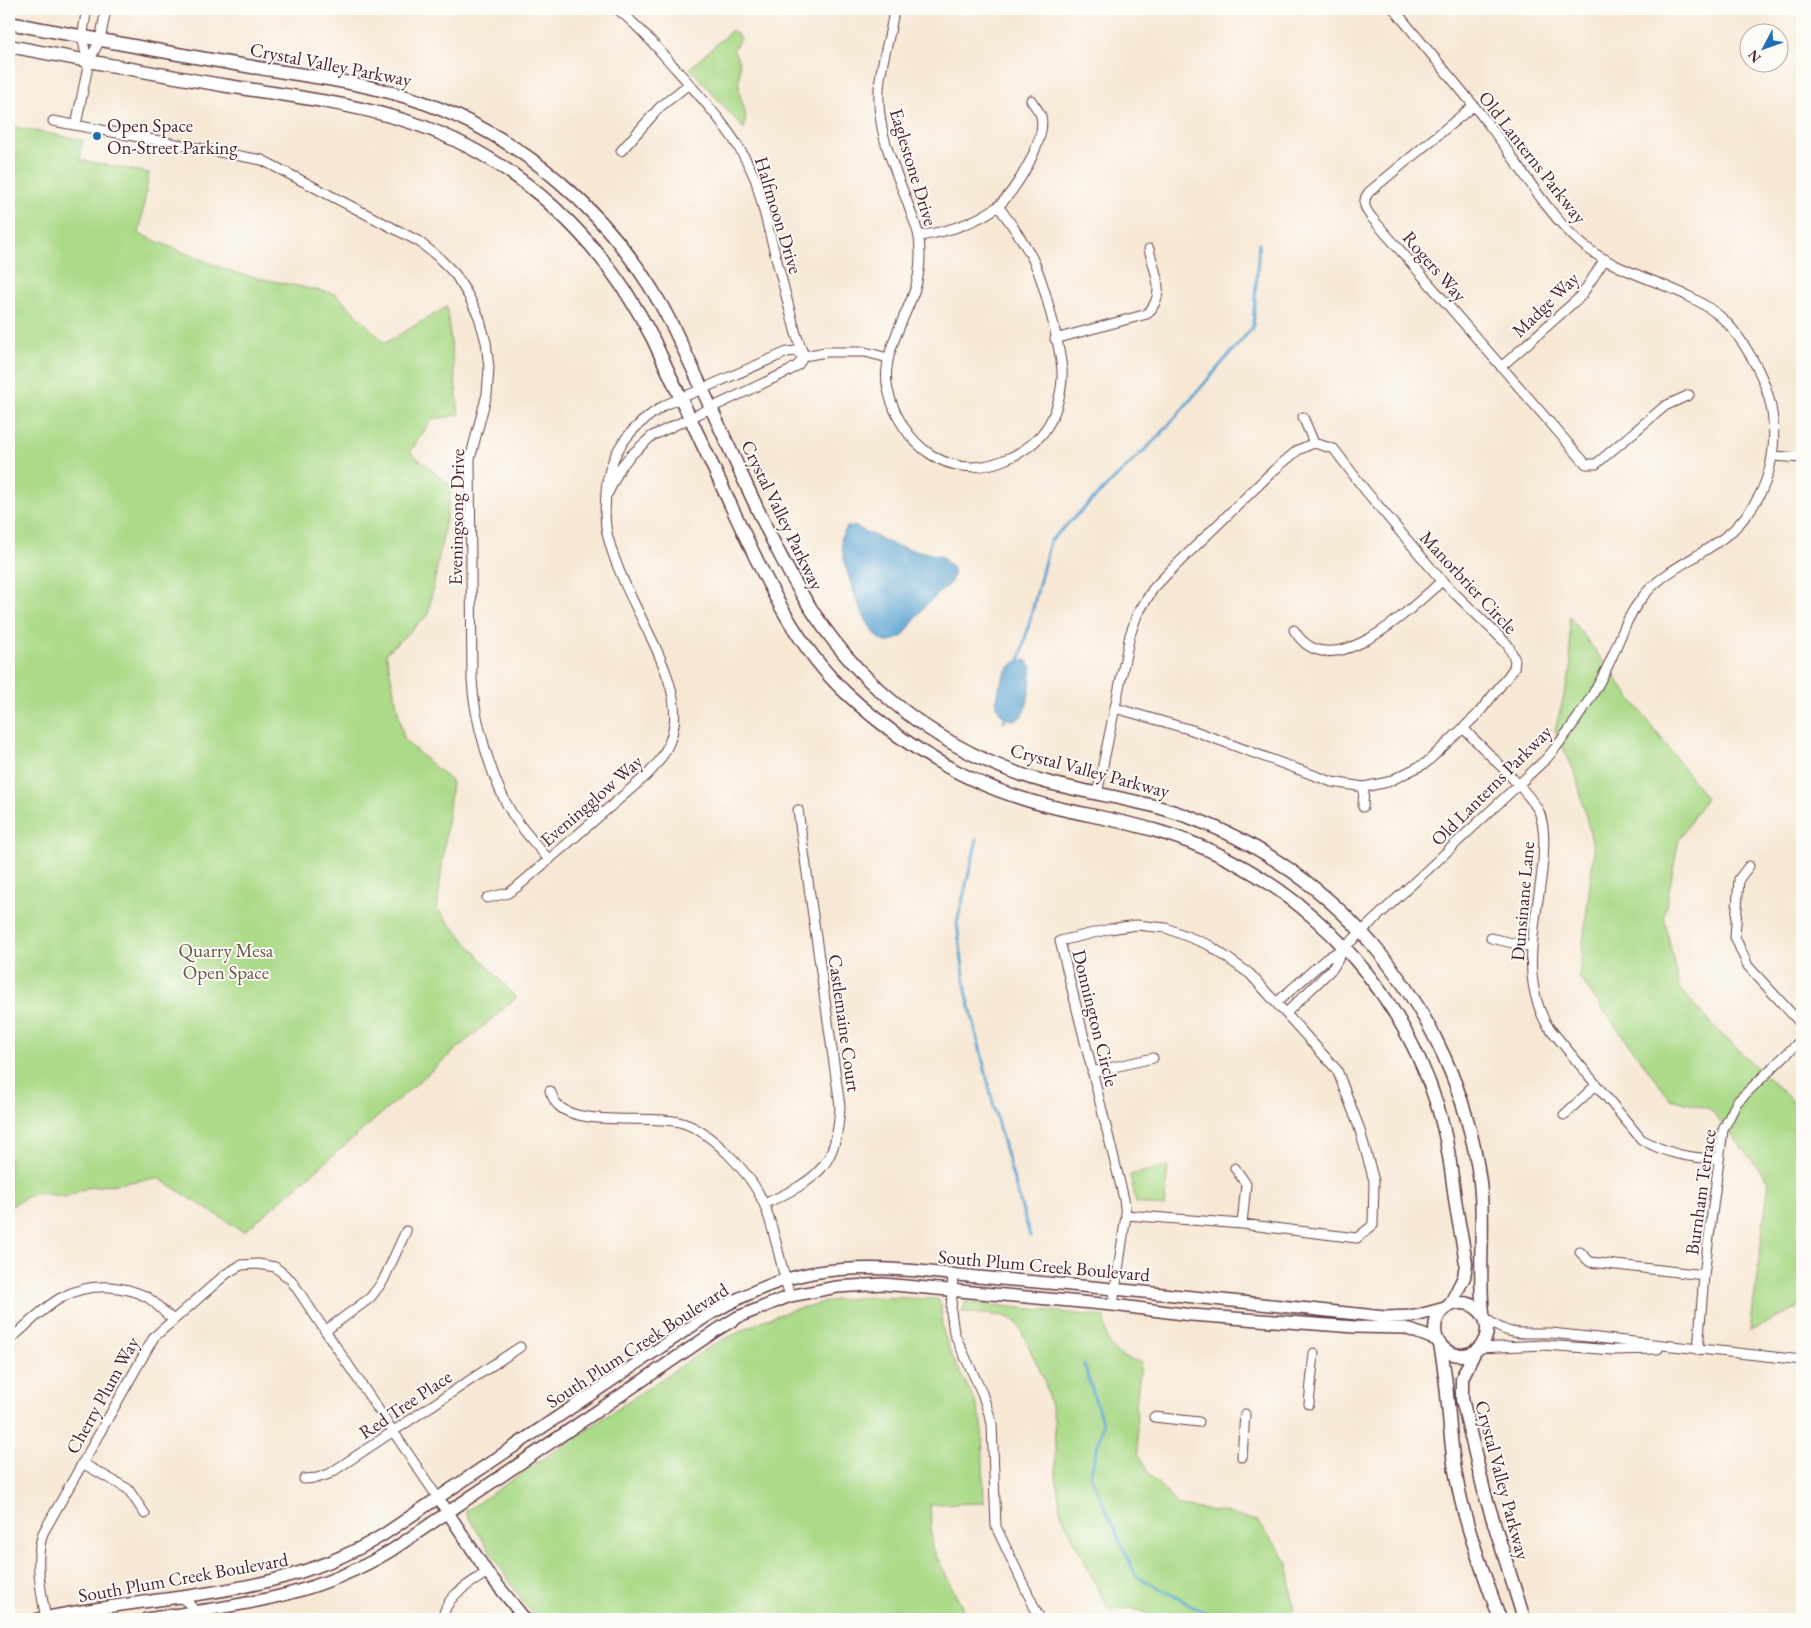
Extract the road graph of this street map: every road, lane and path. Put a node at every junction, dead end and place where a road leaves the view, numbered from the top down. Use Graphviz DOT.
graph roads {
  1 [pos="87,9"];
  2 [pos="106,9"];
  3 [pos="617,9"];
  4 [pos="894,9"];
  5 [pos="1394,9"];
  6 [pos="9,23"];
  7 [pos="81,36"];
  8 [pos="100,40"];
  9 [pos="9,46"];
  10 [pos="89,61"];
  11 [pos="689,84"];
  12 [pos="1031,100"];
  13 [pos="1473,106"];
  14 [pos="53,121"];
  15 [pos="76,125"];
  16 [pos="621,151"];
  17 [pos="998,206"];
  18 [pos="919,236"];
  19 [pos="1149,249"];
  20 [pos="1605,259"];
  21 [pos="1055,339"];
  22 [pos="804,356"];
  23 [pos="888,358"];
  24 [pos="1501,367"];
  25 [pos="702,389"];
  26 [pos="1690,395"];
  27 [pos="680,398"];
  28 [pos="710,407"];
  29 [pos="690,417"];
  30 [pos="1302,417"];
  31 [pos="1314,443"];
  32 [pos="1772,456"];
  33 [pos="1802,458"];
  34 [pos="605,500"];
  35 [pos="1442,581"];
  36 [pos="1294,630"];
  37 [pos="1115,708"];
  38 [pos="1464,729"];
  39 [pos="1518,786"];
  40 [pos="1364,787"];
  41 [pos="1097,794"];
  42 [pos="1363,807"];
  43 [pos="798,810"];
  44 [pos="549,860"];
  45 [pos="1749,866"];
  46 [pos="487,898"];
  47 [pos="1362,931"];
  48 [pos="1491,938"];
  49 [pos="1345,947"];
  50 [pos="1530,947"];
  51 [pos="1276,1003"];
  52 [pos="1286,1013"];
  53 [pos="1802,1024"];
  54 [pos="1802,1039"];
  55 [pos="1152,1058"];
  56 [pos="1092,1072"];
  57 [pos="1596,1085"];
  58 [pos="550,1091"];
  59 [pos="1564,1115"];
  60 [pos="1718,1159"];
  61 [pos="1235,1168"];
  62 [pos="764,1204"];
  63 [pos="1126,1215"];
  64 [pos="1242,1224"];
  65 [pos="406,1231"];
  66 [pos="1580,1252"];
  67 [pos="953,1275"];
  68 [pos="1704,1275"];
  69 [pos="785,1280"];
  70 [pos="1116,1288"];
  71 [pos="953,1290"];
  72 [pos="790,1296"];
  73 [pos="1113,1305"];
  74 [pos="1447,1307"];
  75 [pos="1484,1316"];
  76 [pos="173,1320"];
  77 [pos="324,1332"];
  78 [pos="9,1341"];
  79 [pos="1439,1342"];
  80 [pos="520,1347"];
  81 [pos="1674,1348"];
  82 [pos="1477,1350"];
  83 [pos="1698,1350"];
  84 [pos="1314,1353"];
  85 [pos="1802,1360"];
  86 [pos="1309,1404"];
  87 [pos="1245,1414"];
  88 [pos="1154,1417"];
  89 [pos="1199,1422"];
  90 [pos="392,1432"];
  91 [pos="1242,1458"];
  92 [pos="82,1463"];
  93 [pos="304,1479"];
  94 [pos="438,1498"];
  95 [pos="448,1512"];
  96 [pos="145,1514"];
  97 [pos="487,1572"];
  98 [pos="180,1597"];
  99 [pos="196,1615"];
  100 [pos="43,1619"];
  101 [pos="146,1619"];
  102 [pos="443,1619"];
  103 [pos="525,1619"];
  104 [pos="1040,1619"];
  105 [pos="1500,1619"];
  106 [pos="1524,1619"];
  1 -- 7 [label="street"];
  2 -- 8 [label="street"];
  3 -- 11 [label="street, Halfmoon Drive"];
  4 -- 18 [label="street, Eaglestone Drive"];
  5 -- 13 [label="street, Old Lanterns Parkway"];
  6 -- 7 [label="main road, Crystal Valley Parkway"];
  7 -- 8 [label="main road, Crystal Valley Parkway"];
  7 -- 10 [label="street"];
  8 -- 10 [label="street"];
  8 -- 25 [label="main road, Crystal Valley Parkway"];
  9 -- 10 [label="main road, Crystal Valley Parkway"];
  10 -- 15 [label="street"];
  10 -- 27 [label="main road, Crystal Valley Parkway"];
  11 -- 16 [label="street"];
  11 -- 22 [label="street, Halfmoon Drive"];
  12 -- 17 [label="street"];
  13 -- 20 [label="street, Old Lanterns Parkway"];
  13 -- 24 [label="street, Rogers Way"];
  14 -- 15 [label="street, Eveningsong Drive"];
  15 -- 44 [label="street, Eveningsong Drive"];
  17 -- 18 [label="street"];
  17 -- 21 [label="street, Eaglestone Drive"];
  18 -- 23 [label="street, Eaglestone Drive"];
  19 -- 21 [label="street"];
  20 -- 24 [label="street, Madge Way"];
  20 -- 32 [label="street, Old Lanterns Parkway"];
  21 -- 23 [label="street, Eaglestone Drive"];
  22 -- 23 [label="street, Eveningglow Way"];
  22 -- 25 [label="street, Eveningglow Way"];
  22 -- 28 [label="street, Eveningglow Way"];
  24 -- 26 [label="street, Rogers Way"];
  25 -- 27 [label="street, Eveningglow Way"];
  25 -- 28 [label="main road, Crystal Valley Parkway"];
  27 -- 29 [label="main road, Crystal Valley Parkway"];
  27 -- 34 [label="street, Eveningglow Way"];
  28 -- 29 [label="street, Eveningglow Way"];
  28 -- 41 [label="main road, Crystal Valley Parkway"];
  29 -- 34 [label="street, Eveningglow Way"];
  29 -- 49 [label="main road, Crystal Valley Parkway"];
  30 -- 31 [label="street"];
  31 -- 35 [label="street, Manorbrier Circle"];
  31 -- 37 [label="street"];
  32 -- 33 [label="street"];
  32 -- 39 [label="street, Old Lanterns Parkway"];
  34 -- 44 [label="street, Eveningglow Way"];
  35 -- 36 [label="street"];
  35 -- 38 [label="street, Manorbrier Circle"];
  37 -- 40 [label="street, Manorbrier Circle"];
  37 -- 41 [label="street"];
  38 -- 39 [label="street, Dunsinane Lane"];
  38 -- 40 [label="street, Manorbrier Circle"];
  39 -- 47 [label="street, Old Lanterns Parkway"];
  39 -- 50 [label="street, Dunsinane Lane"];
  40 -- 42 [label="street"];
  41 -- 47 [label="main road, Crystal Valley Parkway"];
  43 -- 62 [label="street, Castlemaine Court"];
  44 -- 46 [label="street, Eveningglow Way"];
  45 -- 53 [label="street"];
  47 -- 49 [label="street, Old Lanterns Parkway"];
  47 -- 75 [label="main road, Crystal Valley Parkway"];
  48 -- 50 [label="street"];
  49 -- 51 [label="street, Old Lanterns Parkway"];
  49 -- 52 [label="street, Old Lanterns Parkway"];
  49 -- 74 [label="main road, Crystal Valley Parkway"];
  50 -- 57 [label="street, Dunsinane Lane"];
  51 -- 52 [label="street, Donnington Circle"];
  51 -- 56 [label="street, Donnington Circle"];
  52 -- 64 [label="street, Donnington Circle"];
  54 -- 60 [label="street, Burnham Terrace"];
  55 -- 56 [label="street"];
  56 -- 63 [label="street, Donnington Circle"];
  57 -- 59 [label="street"];
  57 -- 60 [label="street, Dunsinane Lane"];
  58 -- 62 [label="street"];
  60 -- 68 [label="street, Burnham Terrace"];
  61 -- 64 [label="street"];
  62 -- 69 [label="street"];
  63 -- 64 [label="street, Donnington Circle"];
  63 -- 70 [label="street, Donnington Circle"];
  65 -- 77 [label="street"];
  66 -- 68 [label="street"];
  67 -- 69 [label="street, South Plum Creek Boulevard"];
  67 -- 70 [label="street, South Plum Creek Boulevard"];
  67 -- 71 [label="street"];
  68 -- 83 [label="street, Burnham Terrace"];
  69 -- 72 [label="street"];
  69 -- 94 [label="street, South Plum Creek Boulevard"];
  70 -- 73 [label="street, Donnington Circle"];
  70 -- 74 [label="street, South Plum Creek Boulevard"];
  71 -- 72 [label="street, South Plum Creek Boulevard"];
  71 -- 73 [label="street, South Plum Creek Boulevard"];
  71 -- 104 [label="street"];
  72 -- 95 [label="street, South Plum Creek Boulevard"];
  73 -- 79 [label="street, South Plum Creek Boulevard"];
  74 -- 75 [label="main road"];
  74 -- 79 [label="main road"];
  75 -- 81 [label="street"];
  75 -- 82 [label="main road"];
  76 -- 77 [label="street, Cherry Plum Way"];
  76 -- 78 [label="street"];
  76 -- 92 [label="street, Cherry Plum Way"];
  77 -- 90 [label="street, Cherry Plum Way"];
  79 -- 82 [label="main road"];
  79 -- 105 [label="main road, Crystal Valley Parkway"];
  80 -- 90 [label="street, Red Tree Place"];
  81 -- 82 [label="street"];
  81 -- 83 [label="street"];
  82 -- 106 [label="main road, Crystal Valley Parkway"];
  83 -- 85 [label="street"];
  84 -- 86 [label="street"];
  87 -- 91 [label="street"];
  88 -- 89 [label="street"];
  90 -- 93 [label="street, Red Tree Place"];
  90 -- 94 [label="street, Cherry Plum Way"];
  92 -- 96 [label="street"];
  92 -- 100 [label="street, Cherry Plum Way"];
  94 -- 95 [label="street"];
  94 -- 98 [label="street, South Plum Creek Boulevard"];
  95 -- 97 [label="street"];
  95 -- 99 [label="street, South Plum Creek Boulevard"];
  97 -- 102 [label="street"];
  97 -- 103 [label="street"];
  98 -- 99 [label="street"];
  98 -- 100 [label="street, South Plum Creek Boulevard"];
  99 -- 101 [label="street, South Plum Creek Boulevard"];
}
